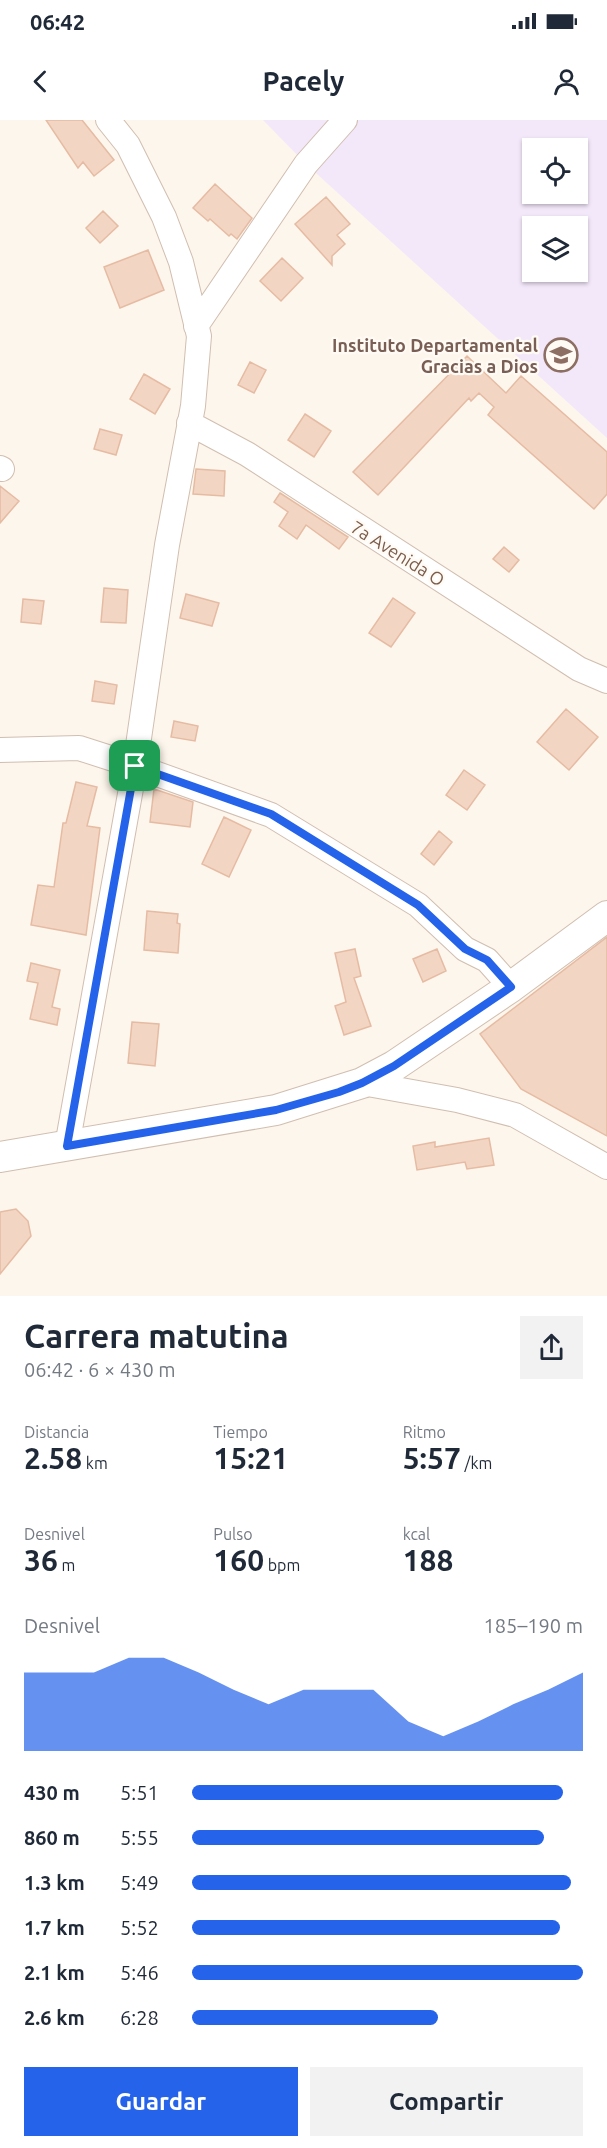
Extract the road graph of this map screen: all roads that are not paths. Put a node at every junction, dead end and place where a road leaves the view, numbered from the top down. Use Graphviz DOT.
graph roads {
  1 [pos="108,120"];
  2 [pos="345,120"];
  3 [pos="196,326"];
  4 [pos="189,423"];
  5 [pos="607,681"];
  6 [pos="0,750"];
  7 [pos="135,766"];
  8 [pos="607,916"];
  9 [pos="511,987"];
  10 [pos="362,1083"];
  11 [pos="67,1146"];
  12 [pos="0,1157"];
  13 [pos="607,1167"];
  1 -- 3 [label="street"];
  2 -- 3 [label="street"];
  3 -- 4 [label="street"];
  4 -- 5 [label="street, 7a Avenida O"];
  4 -- 7 [label="street"];
  6 -- 7 [label="street"];
  7 -- 9 [label="street"];
  7 -- 11 [label="street"];
  8 -- 9 [label="street"];
  9 -- 10 [label="street"];
  10 -- 11 [label="street"];
  10 -- 13 [label="street"];
  11 -- 12 [label="street"];
}
